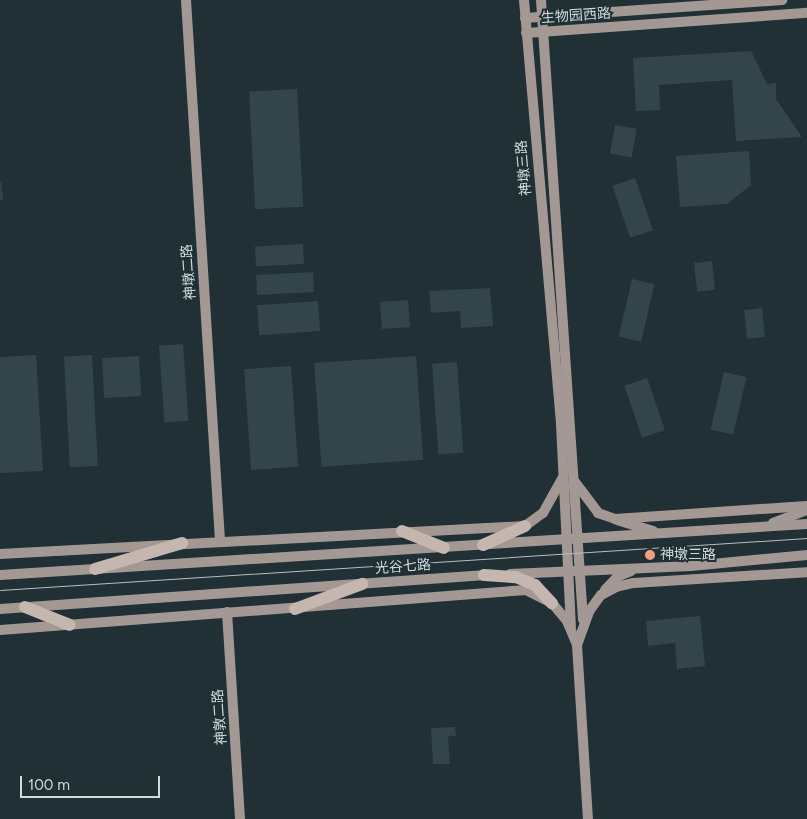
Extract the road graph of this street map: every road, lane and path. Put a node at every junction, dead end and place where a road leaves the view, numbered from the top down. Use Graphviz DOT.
graph roads {
  1 [pos="186,0"];
  2 [pos="524,0"];
  3 [pos="540,0"];
  4 [pos="782,0"];
  5 [pos="807,13"];
  6 [pos="542,17"];
  7 [pos="526,18"];
  8 [pos="543,32"];
  9 [pos="526,33"];
  10 [pos="564,476"];
  11 [pos="574,481"];
  12 [pos="807,506"];
  13 [pos="807,510"];
  14 [pos="615,519"];
  15 [pos="807,524"];
  16 [pos="526,526"];
  17 [pos="762,527"];
  18 [pos="402,531"];
  19 [pos="666,534"];
  20 [pos="567,540"];
  21 [pos="578,540"];
  22 [pos="220,541"];
  23 [pos="182,543"];
  24 [pos="483,545"];
  25 [pos="444,548"];
  26 [pos="0,554"];
  27 [pos="807,555"];
  28 [pos="691,566"];
  29 [pos="95,569"];
  30 [pos="637,569"];
  31 [pos="569,570"];
  32 [pos="581,570"];
  33 [pos="807,572"];
  34 [pos="0,575"];
  35 [pos="484,575"];
  36 [pos="739,576"];
  37 [pos="362,584"];
  38 [pos="601,595"];
  39 [pos="552,603"];
  40 [pos="25,607"];
  41 [pos="0,609"];
  42 [pos="295,609"];
  43 [pos="227,612"];
  44 [pos="70,625"];
  45 [pos="584,626"];
  46 [pos="0,630"];
  47 [pos="572,633"];
  48 [pos="577,645"];
  49 [pos="240,819"];
  50 [pos="588,819"];
  1 -- 22 [label="street, 神墩二路"];
  2 -- 7 [label="street, 神墩三路"];
  3 -- 6 [label="street, 神墩三路"];
  4 -- 6 [label="street, 生物园西路"];
  5 -- 8 [label="street, 生物园西路"];
  6 -- 7 [label="street, 生物园西路"];
  6 -- 8 [label="street, 神墩三路"];
  7 -- 9 [label="street, 神墩三路"];
  8 -- 9 [label="street, 生物园西路"];
  8 -- 11 [label="street, 神墩三路"];
  9 -- 10 [label="street, 神墩三路"];
  10 -- 16 [label="street"];
  10 -- 20 [label="street, 神墩三路"];
  11 -- 14 [label="street"];
  11 -- 21 [label="street, 神墩三路"];
  12 -- 14 [label="street"];
  13 -- 17 [label="street"];
  14 -- 19 [label="street"];
  15 -- 17 [label="street, 光谷七路"];
  16 -- 18 [label="street"];
  16 -- 24 [label="main road"];
  17 -- 19 [label="street, 光谷七路"];
  18 -- 22 [label="street"];
  18 -- 25 [label="main road"];
  19 -- 21 [label="street, 光谷七路"];
  20 -- 21 [label="street, 光谷七路"];
  20 -- 24 [label="street, 光谷七路"];
  20 -- 31 [label="street, 神墩三路"];
  21 -- 32 [label="street, 神墩三路"];
  22 -- 23 [label="street"];
  23 -- 26 [label="street"];
  23 -- 29 [label="main road"];
  24 -- 25 [label="street, 光谷七路"];
  25 -- 29 [label="street, 光谷七路"];
  27 -- 28 [label="street, 光谷七路"];
  28 -- 30 [label="street, 光谷七路"];
  28 -- 36 [label="street"];
  29 -- 34 [label="street, 光谷七路"];
  30 -- 32 [label="street, 光谷七路"];
  30 -- 38 [label="street"];
  31 -- 32 [label="street, 光谷七路"];
  31 -- 35 [label="street, 光谷七路"];
  31 -- 47 [label="street, 神墩三路"];
  32 -- 45 [label="street, 神墩三路"];
  33 -- 36 [label="street"];
  35 -- 37 [label="street, 光谷七路"];
  35 -- 39 [label="main road"];
  36 -- 38 [label="street"];
  37 -- 40 [label="street, 光谷七路"];
  37 -- 42 [label="main road"];
  38 -- 45 [label="street"];
  39 -- 42 [label="street"];
  39 -- 47 [label="street"];
  40 -- 41 [label="street, 光谷七路"];
  40 -- 44 [label="main road"];
  42 -- 43 [label="street"];
  43 -- 44 [label="street"];
  43 -- 49 [label="street, 神敦二路"];
  44 -- 46 [label="street"];
  45 -- 48 [label="street"];
  47 -- 48 [label="street"];
  48 -- 50 [label="street"];
}
